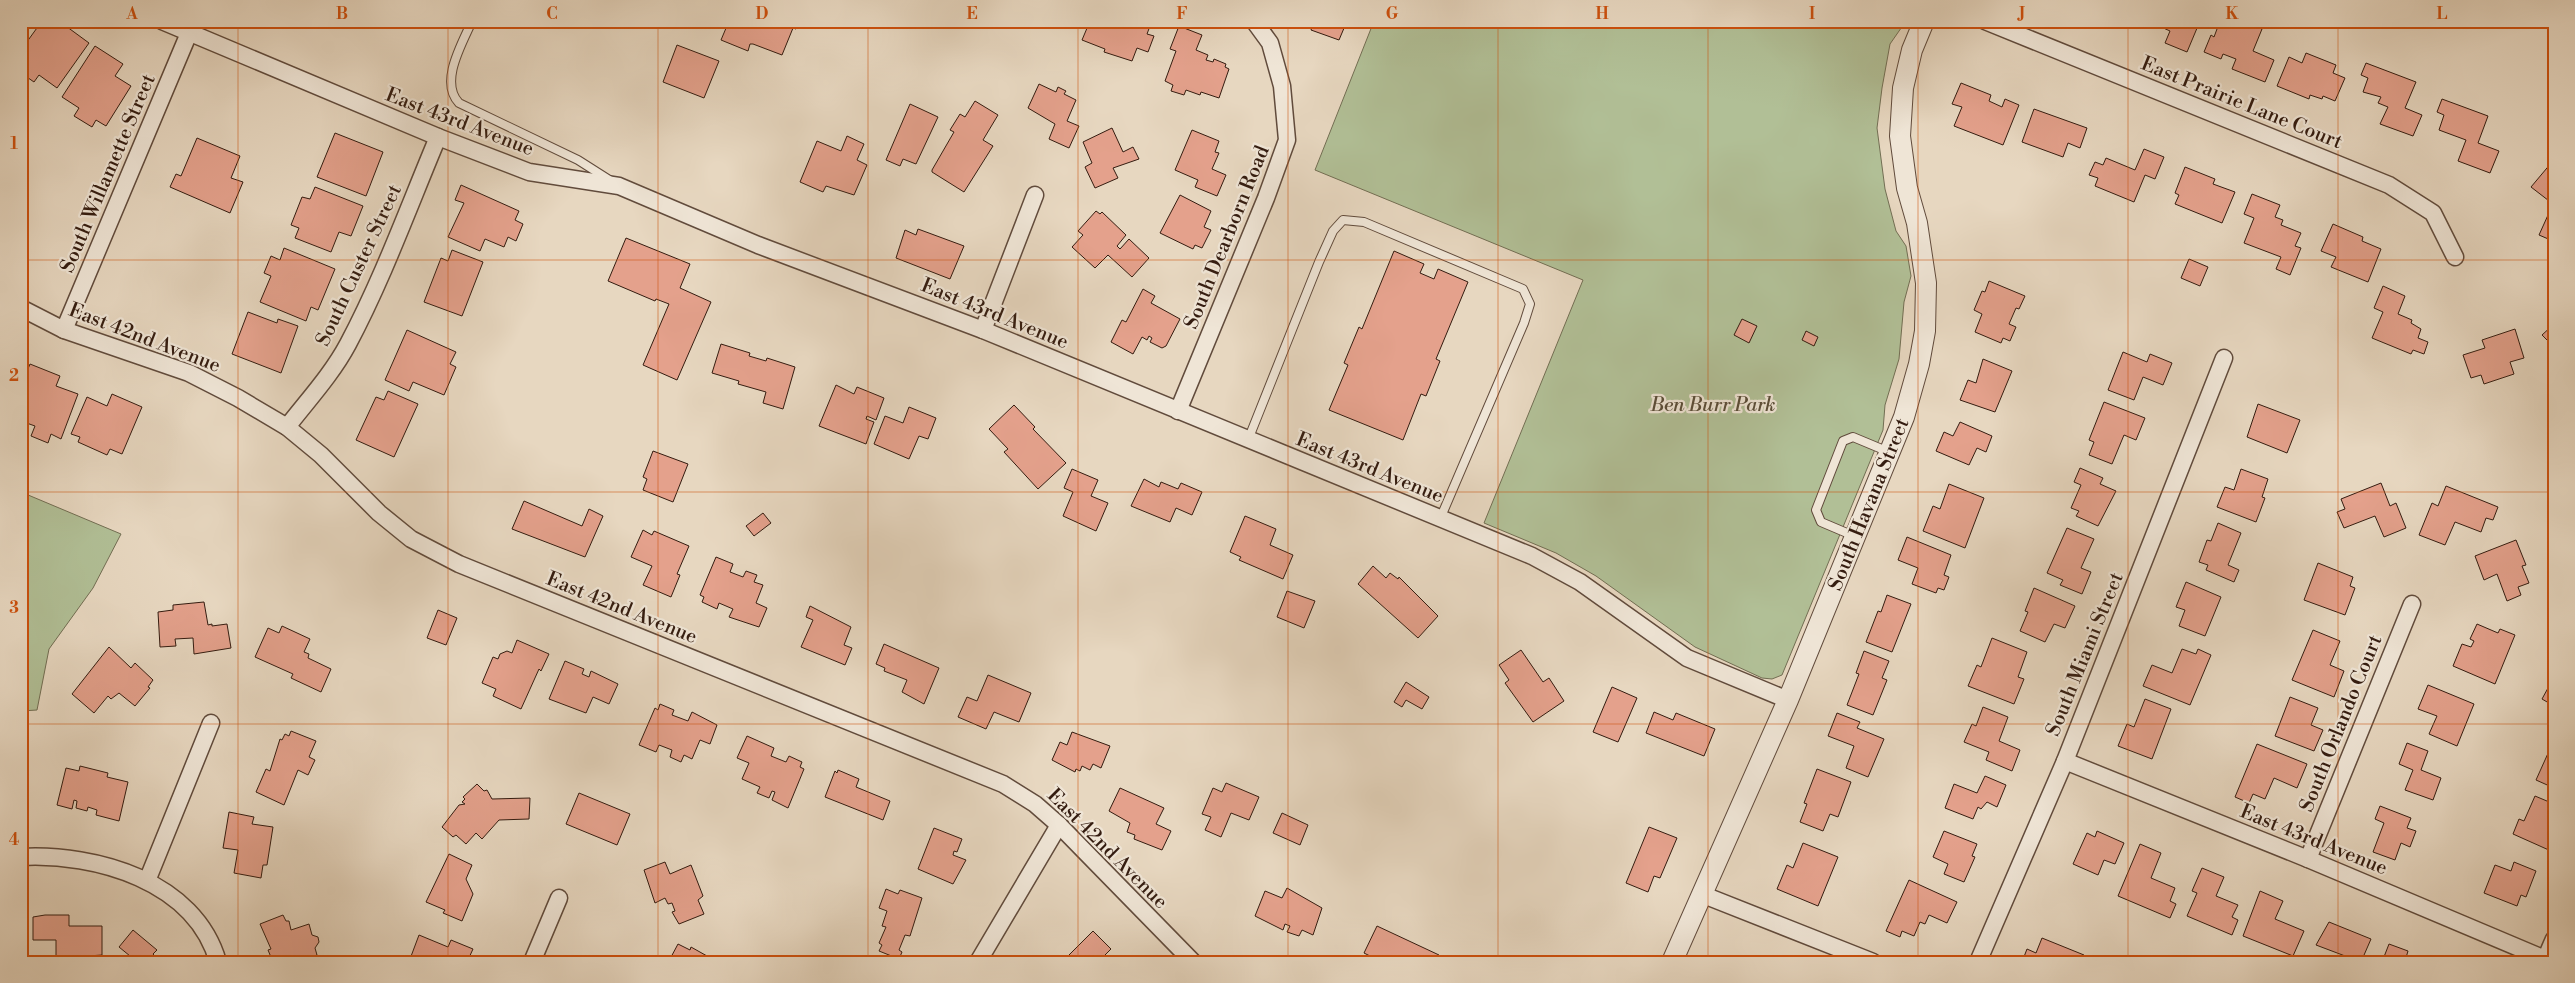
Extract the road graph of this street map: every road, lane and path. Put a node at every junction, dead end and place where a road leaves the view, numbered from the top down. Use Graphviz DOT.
graph roads {
  1 [pos="162,21"];
  2 [pos="472,21"];
  3 [pos="1254,21"];
  4 [pos="1924,21"];
  5 [pos="1985,21"];
  6 [pos="189,33"];
  7 [pos="438,137"];
  8 [pos="619,186"];
  9 [pos="1035,195"];
  10 [pos="2455,257"];
  11 [pos="21,308"];
  12 [pos="64,330"];
  13 [pos="983,330"];
  14 [pos="2224,358"];
  15 [pos="1178,411"];
  16 [pos="287,427"];
  17 [pos="1248,440"];
  18 [pos="1889,452"];
  19 [pos="1440,519"];
  20 [pos="1854,537"];
  21 [pos="2412,604"];
  22 [pos="1788,700"];
  23 [pos="211,723"];
  24 [pos="2065,761"];
  25 [pos="1059,825"];
  26 [pos="21,857"];
  27 [pos="2308,859"];
  28 [pos="147,881"];
  29 [pos="1701,894"];
  30 [pos="559,898"];
  31 [pos="2554,939"];
  32 [pos="2545,961"];
  33 [pos="218,962"];
  34 [pos="532,962"];
  35 [pos="978,962"];
  36 [pos="1193,962"];
  37 [pos="1672,962"];
  38 [pos="1873,962"];
  39 [pos="1978,962"];
  1 -- 6 [label="street, East 43rd Avenue"];
  2 -- 8 [label="lane"];
  3 -- 15 [label="street, South Dearborn Road"];
  4 -- 18 [label="street, South Havana Street"];
  5 -- 10 [label="street, East Prairie Lane Court"];
  6 -- 7 [label="street, East 43rd Avenue"];
  6 -- 12 [label="street, South Willamette Street"];
  7 -- 8 [label="street, East 43rd Avenue"];
  7 -- 16 [label="street, South Custer Street"];
  8 -- 13 [label="street, East 43rd Avenue"];
  9 -- 13 [label="street"];
  11 -- 12 [label="street, East 42nd Avenue"];
  12 -- 16 [label="street, East 42nd Avenue"];
  13 -- 15 [label="street, East 43rd Avenue"];
  14 -- 24 [label="street, South Miami Street"];
  15 -- 17 [label="street, East 43rd Avenue"];
  16 -- 25 [label="street, East 42nd Avenue"];
  17 -- 19 [label="street, East 43rd Avenue"];
  17 -- 19 [label="lane"];
  18 -- 20 [label="street, South Havana Street"];
  18 -- 20 [label="lane"];
  19 -- 22 [label="street, East 43rd Avenue"];
  20 -- 22 [label="street, South Havana Street"];
  21 -- 27 [label="street, South Orlando Court"];
  22 -- 29 [label="street, South Havana Street"];
  23 -- 28 [label="street"];
  24 -- 27 [label="street, East 43rd Avenue"];
  24 -- 39 [label="street, South Miami Street"];
  25 -- 35 [label="street"];
  25 -- 36 [label="street, East 42nd Avenue"];
  26 -- 28 [label="street"];
  27 -- 32 [label="street, East 43rd Avenue"];
  28 -- 33 [label="street"];
  29 -- 37 [label="street, South Havana Street"];
  29 -- 38 [label="street"];
  30 -- 34 [label="street"];
  31 -- 32 [label="street"];
}
